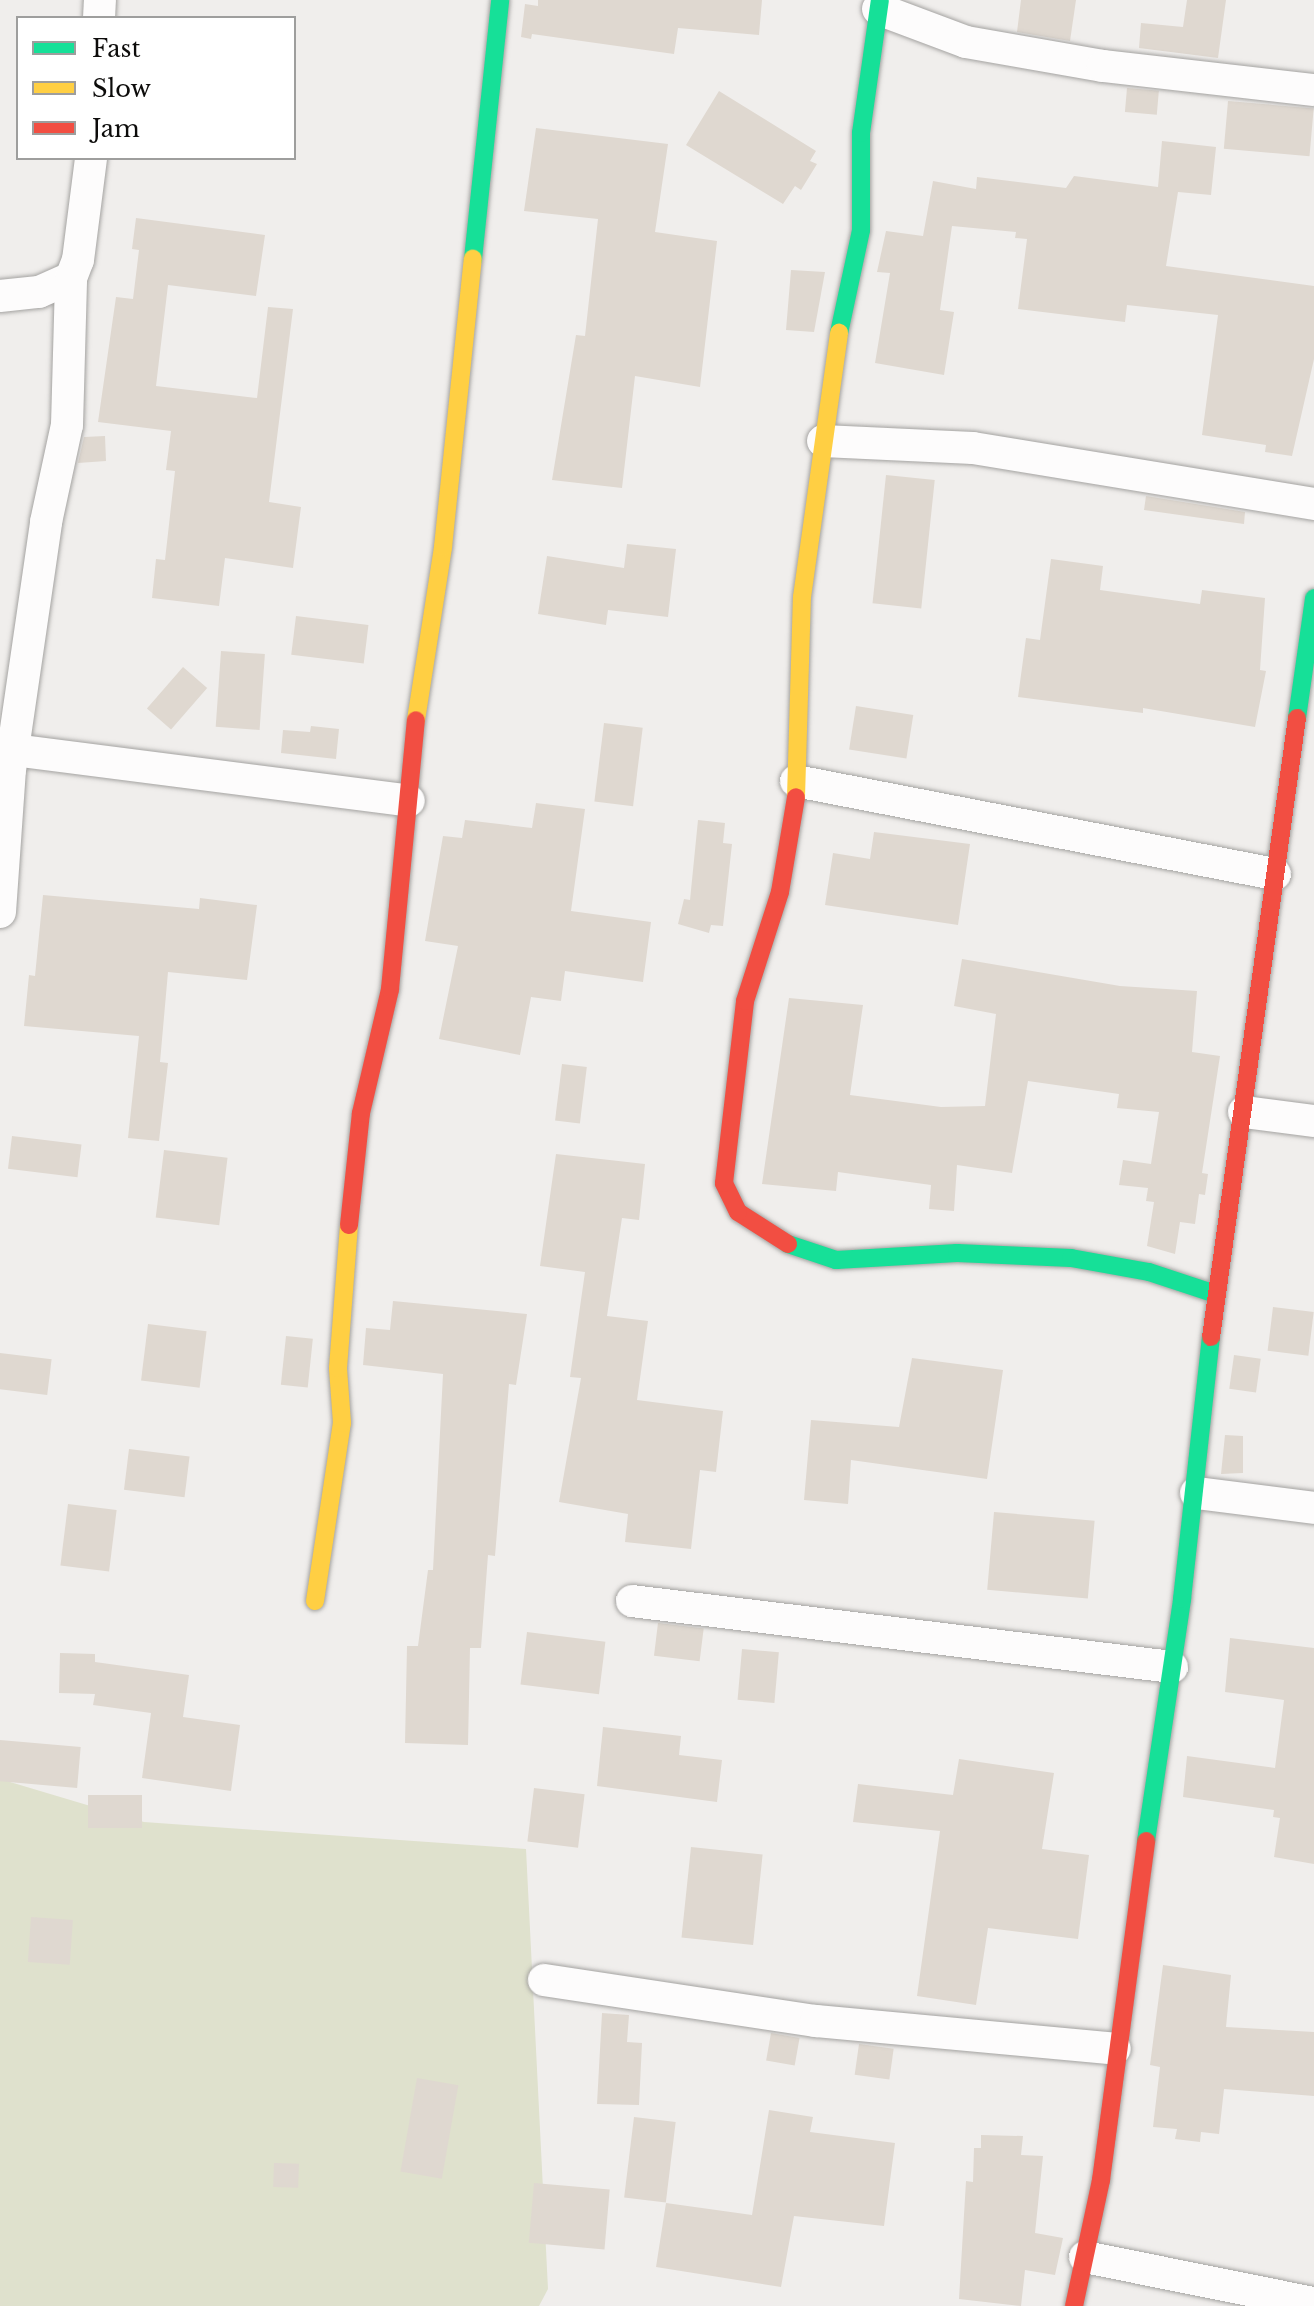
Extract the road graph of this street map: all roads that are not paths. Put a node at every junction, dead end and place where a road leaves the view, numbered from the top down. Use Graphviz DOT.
graph roads {
  1 [pos="500,0"];
  2 [pos="879,5"];
  3 [pos="1314,90"];
  4 [pos="91,160"];
  5 [pos="71,278"];
  6 [pos="0,296"];
  7 [pos="823,441"];
  8 [pos="1314,504"];
  9 [pos="1314,598"];
  10 [pos="1305,722"];
  11 [pos="13,750"];
  12 [pos="796,781"];
  13 [pos="409,801"];
  14 [pos="1275,874"];
  15 [pos="0,912"];
  16 [pos="1244,1112"];
  17 [pos="1314,1121"];
  18 [pos="1216,1294"];
  19 [pos="1196,1493"];
  20 [pos="1314,1508"];
  21 [pos="315,1601"];
  22 [pos="632,1601"];
  23 [pos="1172,1667"];
  24 [pos="544,1980"];
  25 [pos="1115,2049"];
  26 [pos="1085,2257"];
  27 [pos="1314,2303"];
  28 [pos="1074,2306"];
  1 -- 13 [label="street"];
  2 -- 3 [label="street"];
  2 -- 7 [label="street"];
  4 -- 5 [label="street"];
  5 -- 6 [label="street"];
  5 -- 11 [label="street"];
  7 -- 8 [label="street"];
  7 -- 12 [label="street"];
  9 -- 10 [label="street"];
  10 -- 14 [label="street"];
  11 -- 13 [label="street"];
  11 -- 15 [label="street"];
  12 -- 14 [label="street"];
  12 -- 18 [label="street"];
  13 -- 21 [label="street"];
  14 -- 16 [label="street"];
  16 -- 17 [label="street"];
  16 -- 18 [label="street"];
  18 -- 19 [label="street"];
  19 -- 20 [label="street"];
  19 -- 23 [label="street"];
  22 -- 23 [label="street"];
  23 -- 25 [label="street"];
  24 -- 25 [label="street"];
  25 -- 26 [label="street"];
  26 -- 27 [label="street"];
  26 -- 28 [label="street"];
}
